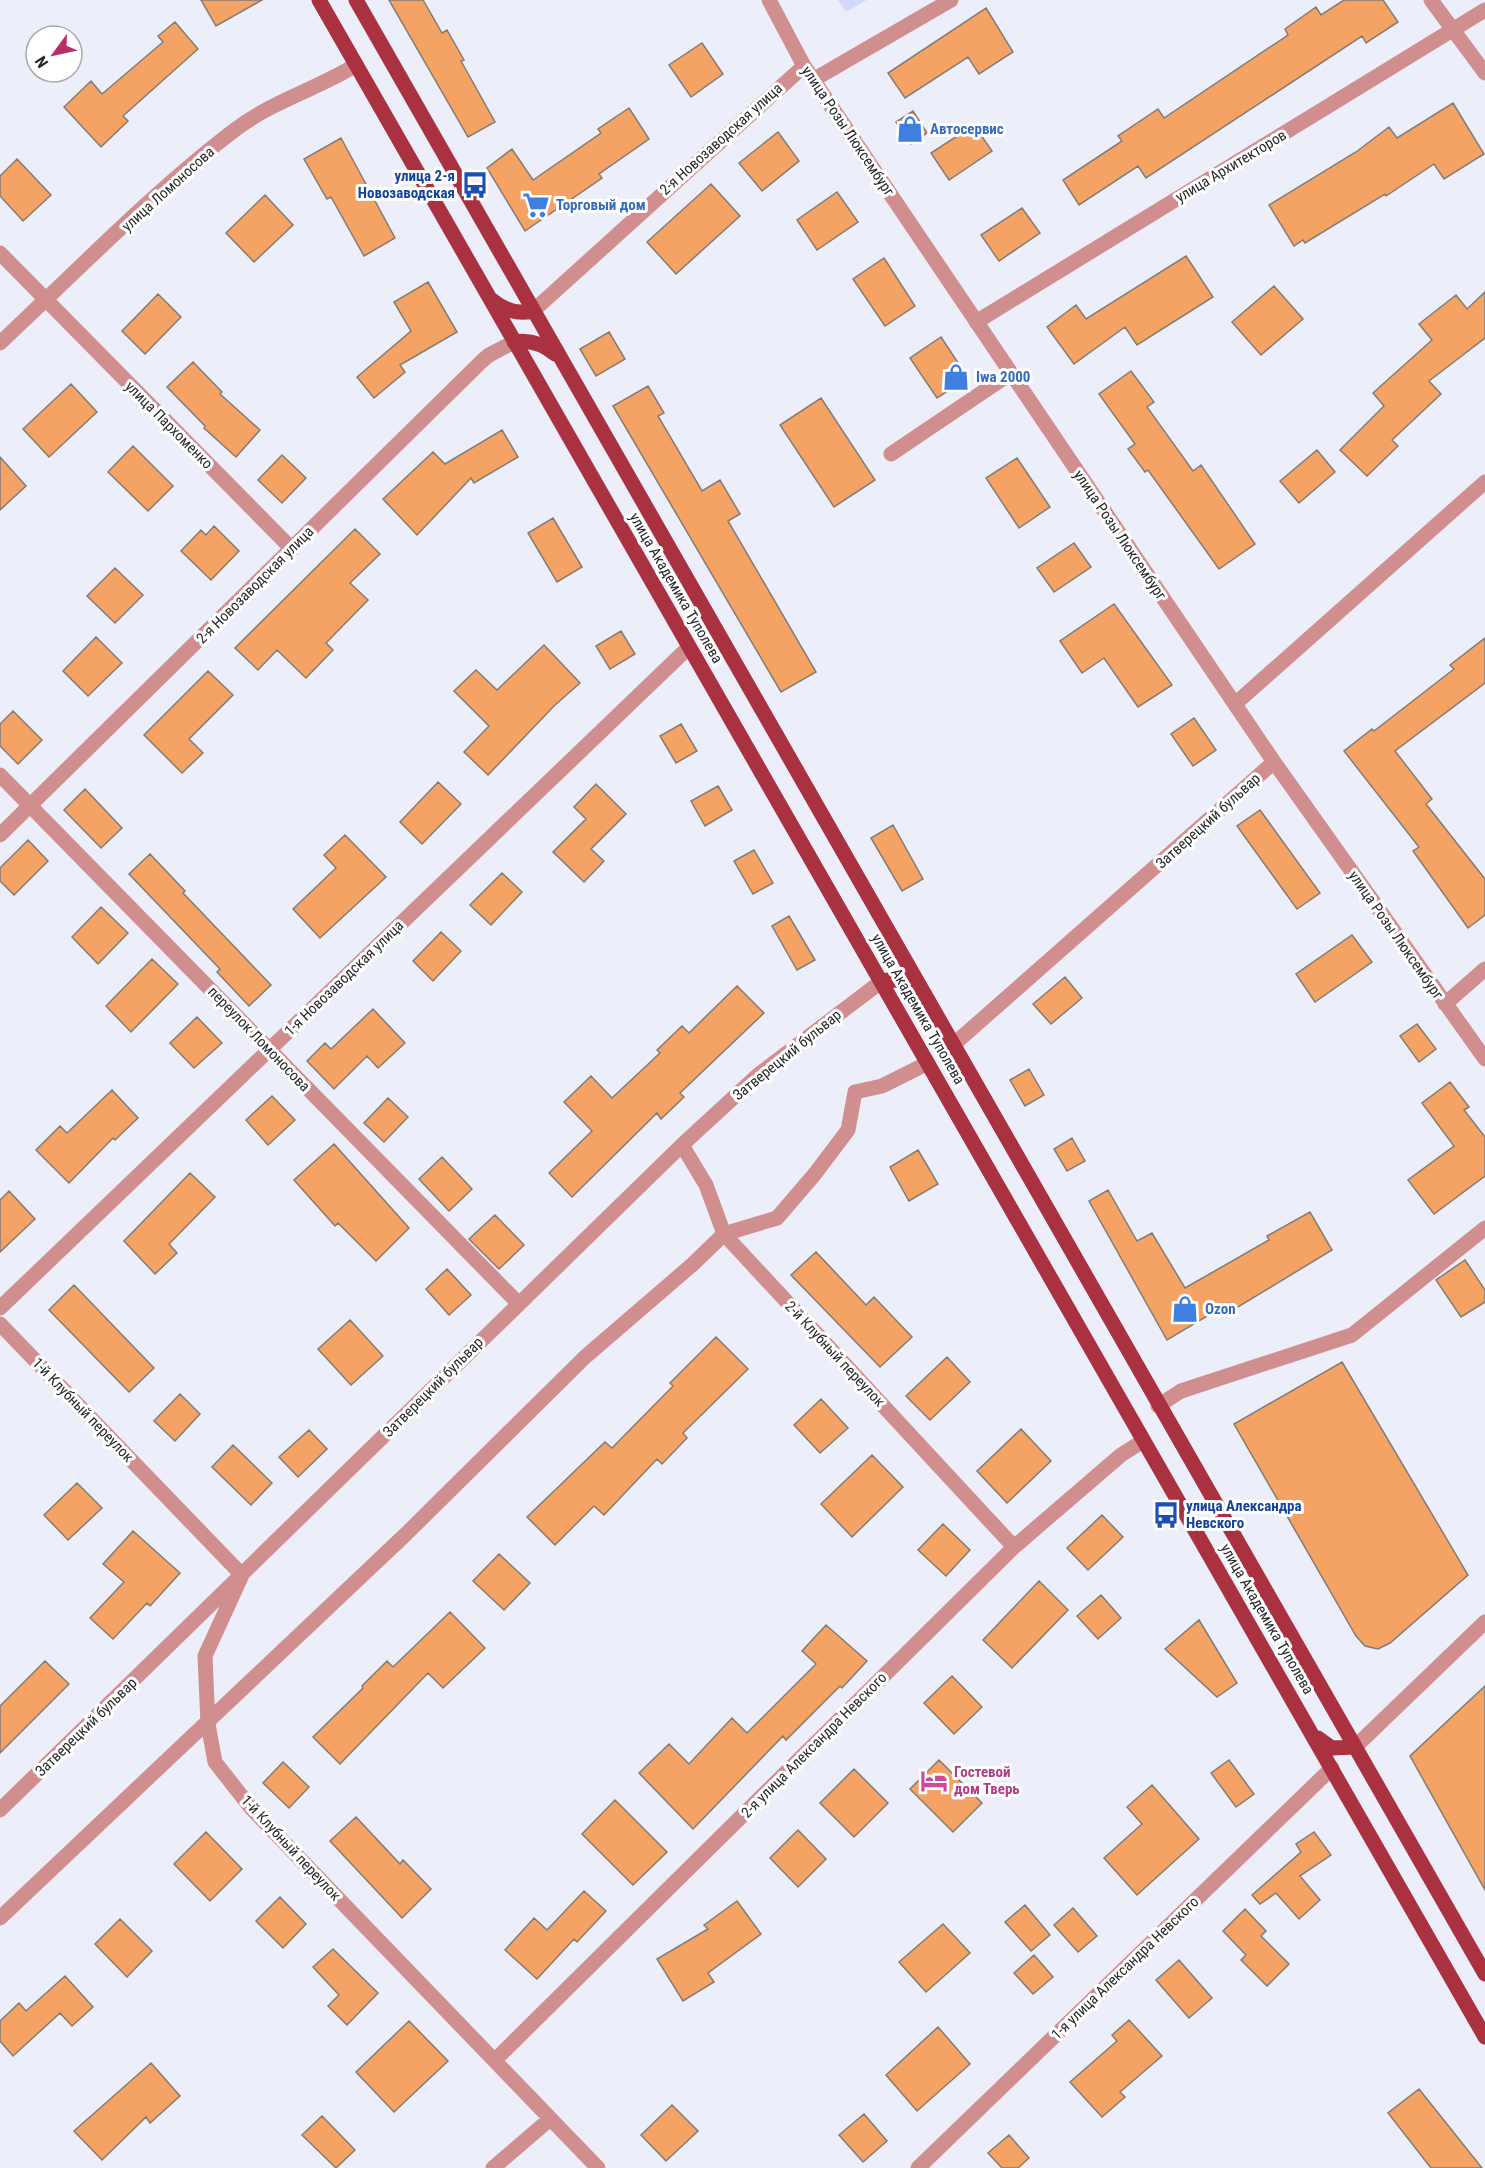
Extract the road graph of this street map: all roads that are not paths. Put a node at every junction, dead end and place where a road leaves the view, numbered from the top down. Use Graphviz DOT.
graph roads {
  1 [pos="319,0"];
  2 [pos="356,0"];
  3 [pos="769,0"];
  4 [pos="951,0"];
  5 [pos="1431,0"];
  6 [pos="1485,10"];
  7 [pos="1453,30"];
  8 [pos="356,65"];
  9 [pos="804,66"];
  10 [pos="1485,73"];
  11 [pos="813,80"];
  12 [pos="0,253"];
  13 [pos="488,296"];
  14 [pos="46,300"];
  15 [pos="533,310"];
  16 [pos="976,322"];
  17 [pos="514,342"];
  18 [pos="0,343"];
  19 [pos="560,358"];
  20 [pos="1011,373"];
  21 [pos="891,454"];
  22 [pos="1485,482"];
  23 [pos="292,549"];
  24 [pos="688,648"];
  25 [pos="1234,704"];
  26 [pos="1274,762"];
  27 [pos="0,775"];
  28 [pos="31,806"];
  29 [pos="0,835"];
  30 [pos="1485,969"];
  31 [pos="882,981"];
  32 [pos="925,996"];
  33 [pos="1445,1004"];
  34 [pos="953,1045"];
  35 [pos="270,1050"];
  36 [pos="1485,1059"];
  37 [pos="928,1063"];
  38 [pos="682,1145"];
  39 [pos="1485,1228"];
  40 [pos="724,1234"];
  41 [pos="518,1303"];
  42 [pos="0,1308"];
  43 [pos="0,1324"];
  44 [pos="1158,1406"];
  45 [pos="1143,1441"];
  46 [pos="1014,1547"];
  47 [pos="242,1575"];
  48 [pos="1485,1622"];
  49 [pos="208,1724"];
  50 [pos="1313,1735"];
  51 [pos="1355,1748"];
  52 [pos="1332,1768"];
  53 [pos="0,1810"];
  54 [pos="0,1918"];
  55 [pos="1485,1974"];
  56 [pos="1485,2037"];
  57 [pos="495,2060"];
  58 [pos="550,2119"];
  59 [pos="493,2168"];
  60 [pos="598,2168"];
  61 [pos="918,2168"];
  1 -- 8 [label="main road, улица Академика Туполева"];
  2 -- 15 [label="main road, улица Академика Туполева"];
  3 -- 9 [label="street, улица Розы Люксембург"];
  4 -- 11 [label="street"];
  5 -- 7 [label="street"];
  6 -- 7 [label="street, улица Архитекторов"];
  7 -- 10 [label="street"];
  7 -- 16 [label="street, улица Архитекторов"];
  8 -- 13 [label="main road, улица Академика Туполева"];
  8 -- 14 [label="street, улица Ломоносова"];
  9 -- 11 [label="street, улица Розы Люксембург"];
  9 -- 15 [label="street, 2-я Новозаводская улица"];
  11 -- 16 [label="street, улица Розы Люксембург"];
  12 -- 14 [label="street, улица Пархоменко"];
  13 -- 15 [label="main road"];
  13 -- 17 [label="main road, улица Академика Туполева"];
  14 -- 18 [label="street, улица Ломоносова"];
  14 -- 23 [label="street, улица Пархоменко"];
  15 -- 19 [label="main road, улица Академика Туполева"];
  16 -- 20 [label="street, улица Розы Люксембург"];
  17 -- 19 [label="main road"];
  17 -- 23 [label="street, 2-я Новозаводская улица"];
  17 -- 24 [label="main road, улица Академика Туполева"];
  19 -- 32 [label="main road, улица Академика Туполева"];
  20 -- 21 [label="street"];
  20 -- 25 [label="street, улица Розы Люксембург"];
  22 -- 25 [label="street"];
  23 -- 28 [label="street, 2-я Новозаводская улица"];
  24 -- 31 [label="main road, улица Академика Туполева"];
  24 -- 35 [label="street, 1-я Новозаводская улица"];
  25 -- 26 [label="street, улица Розы Люксембург"];
  26 -- 33 [label="street, улица Розы Люксембург"];
  26 -- 34 [label="street, Затверецкий бульвар"];
  27 -- 28 [label="street, переулок Ломоносова"];
  28 -- 29 [label="street, 2-я Новозаводская улица"];
  28 -- 35 [label="street, переулок Ломоносова"];
  30 -- 33 [label="street"];
  31 -- 32 [label="main road"];
  31 -- 37 [label="main road, улица Академика Туполева"];
  31 -- 38 [label="street, Затверецкий бульвар"];
  32 -- 34 [label="main road, улица Академика Туполева"];
  33 -- 36 [label="street, улица Розы Люксембург"];
  34 -- 44 [label="main road, улица Академика Туполева"];
  35 -- 41 [label="street, переулок Ломоносова"];
  35 -- 42 [label="street, 1-я Новозаводская улица"];
  37 -- 40 [label="street"];
  37 -- 45 [label="main road, улица Академика Туполева"];
  38 -- 40 [label="street, 2-й Клубный переулок"];
  38 -- 41 [label="street, Затверецкий бульвар"];
  39 -- 44 [label="street"];
  40 -- 46 [label="street, 2-й Клубный переулок"];
  40 -- 49 [label="street"];
  41 -- 47 [label="street, Затверецкий бульвар"];
  43 -- 47 [label="street, 1-й Клубный переулок"];
  44 -- 51 [label="main road, улица Академика Туполева"];
  45 -- 46 [label="street, 2-я улица Александра Невского"];
  45 -- 50 [label="main road, улица Академика Туполева"];
  46 -- 57 [label="street, 2-я улица Александра Невского"];
  47 -- 49 [label="street, 1-й Клубный переулок"];
  47 -- 53 [label="street, Затверецкий бульвар"];
  48 -- 51 [label="street"];
  49 -- 54 [label="street"];
  49 -- 57 [label="street, 1-й Клубный переулок"];
  50 -- 51 [label="main road"];
  50 -- 52 [label="main road, улица Академика Туполева"];
  51 -- 55 [label="main road, улица Академика Туполева"];
  52 -- 56 [label="main road, улица Академика Туполева"];
  52 -- 61 [label="street, 1-я улица Александра Невского"];
  57 -- 58 [label="street, 1-й Клубный переулок"];
  58 -- 59 [label="street"];
  58 -- 60 [label="street, 1-й Клубный переулок"];
}
